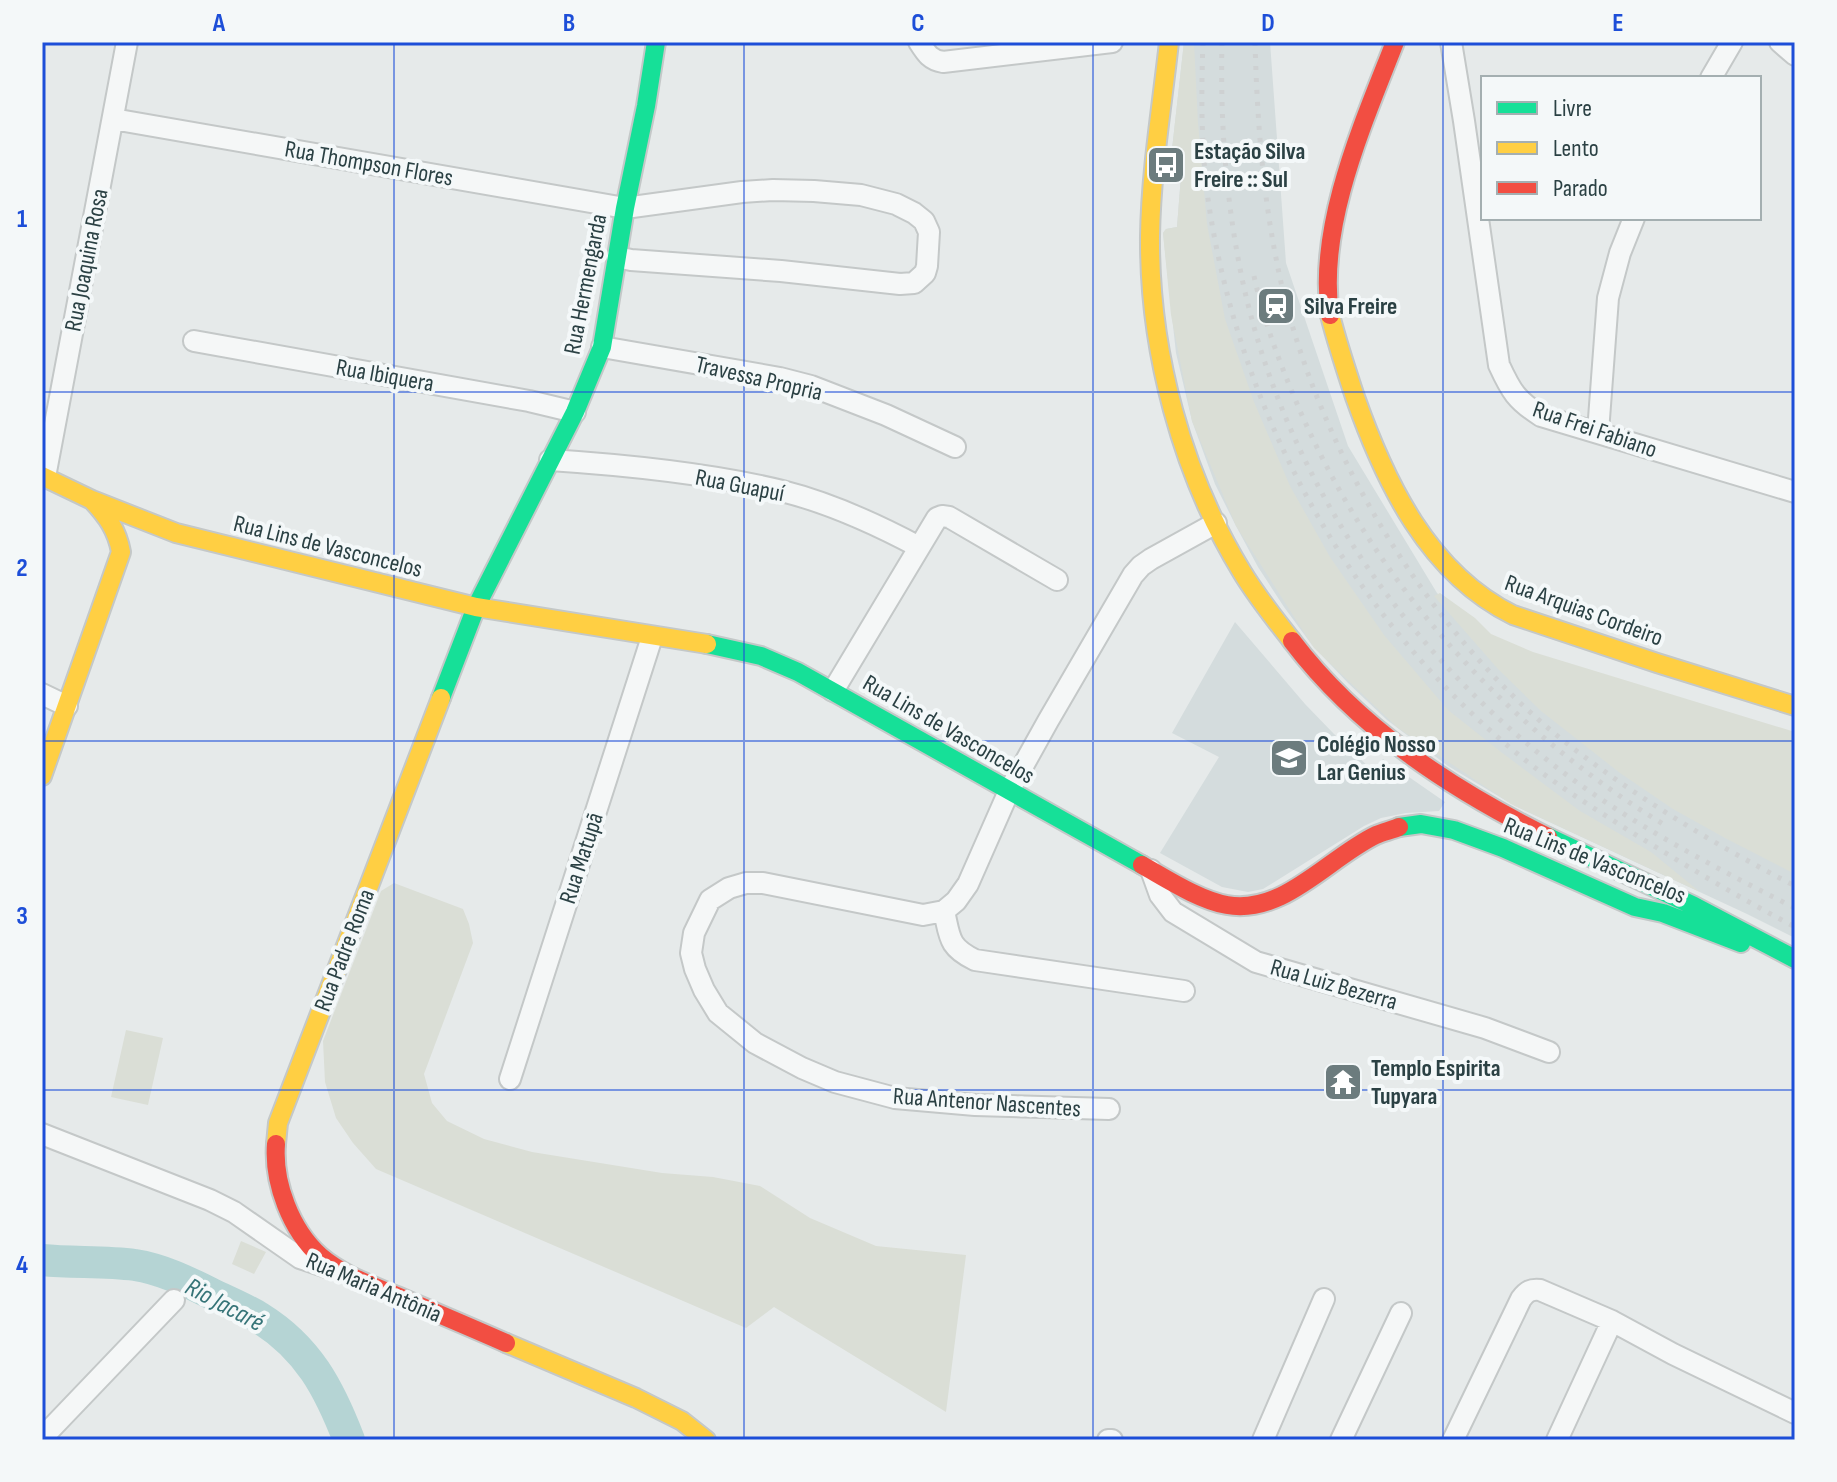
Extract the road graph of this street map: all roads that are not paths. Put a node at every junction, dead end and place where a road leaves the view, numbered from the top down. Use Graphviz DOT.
graph roads {
  1 [pos="127,42"];
  2 [pos="656,42"];
  3 [pos="919,42"];
  4 [pos="1112,42"];
  5 [pos="1169,42"];
  6 [pos="1395,42"];
  7 [pos="1451,42"];
  8 [pos="1732,42"];
  9 [pos="1780,42"];
  10 [pos="1795,55"];
  11 [pos="1712,76"];
  12 [pos="113,119"];
  13 [pos="625,208"];
  14 [pos="1633,220"];
  15 [pos="617,257"];
  16 [pos="194,341"];
  17 [pos="602,347"];
  18 [pos="575,412"];
  19 [pos="1598,432"];
  20 [pos="955,447"];
  21 [pos="550,460"];
  22 [pos="44,476"];
  23 [pos="1795,492"];
  24 [pos="92,500"];
  25 [pos="1208,528"];
  26 [pos="176,533"];
  27 [pos="132,543"];
  28 [pos="919,547"];
  29 [pos="1057,580"];
  30 [pos="476,607"];
  31 [pos="652,637"];
  32 [pos="833,691"];
  33 [pos="42,694"];
  34 [pos="67,706"];
  35 [pos="1795,706"];
  36 [pos="42,776"];
  37 [pos="1009,791"];
  38 [pos="1151,870"];
  39 [pos="944,911"];
  40 [pos="1795,961"];
  41 [pos="1184,991"];
  42 [pos="1549,1052"];
  43 [pos="510,1079"];
  44 [pos="1109,1109"];
  45 [pos="42,1134"];
  46 [pos="352,1277"];
  47 [pos="1324,1299"];
  48 [pos="174,1300"];
  49 [pos="1401,1313"];
  50 [pos="1612,1321"];
  51 [pos="1795,1413"];
  52 [pos="42,1438"];
  53 [pos="706,1440"];
  54 [pos="1263,1440"];
  55 [pos="1341,1440"];
  56 [pos="1453,1440"];
  57 [pos="1557,1440"];
  1 -- 12 [label="street, Rua Joaquina Rosa"];
  2 -- 13 [label="main road, Rua Hermengarda"];
  3 -- 4 [label="street"];
  5 -- 25 [label="main road"];
  6 -- 35 [label="main road, Rua Arquias Cordeiro"];
  7 -- 19 [label="street, Rua Frei Fabiano"];
  8 -- 11 [label="street"];
  9 -- 10 [label="street"];
  12 -- 13 [label="street, Rua Thompson Flores"];
  12 -- 22 [label="street, Rua Joaquina Rosa"];
  13 -- 15 [label="main road, Rua Hermengarda"];
  13 -- 15 [label="street, Rua Thompson Flores"];
  14 -- 19 [label="street"];
  15 -- 17 [label="main road, Rua Hermengarda"];
  16 -- 18 [label="street, Rua Ibiquera"];
  17 -- 18 [label="main road, Rua Hermengarda"];
  17 -- 20 [label="street, Travessa Propria"];
  18 -- 21 [label="main road, Rua Hermengarda"];
  19 -- 23 [label="street, Rua Frei Fabiano"];
  21 -- 28 [label="street, Rua Guapuí"];
  21 -- 30 [label="main road, Rua Hermengarda"];
  22 -- 24 [label="main road, Rua Lins de Vasconcelos"];
  24 -- 26 [label="main road, Rua Lins de Vasconcelos"];
  24 -- 27 [label="main road"];
  25 -- 37 [label="street"];
  25 -- 40 [label="main road"];
  26 -- 27 [label="main road"];
  26 -- 30 [label="main road, Rua Lins de Vasconcelos"];
  27 -- 34 [label="main road"];
  28 -- 29 [label="street"];
  28 -- 32 [label="street"];
  30 -- 31 [label="main road, Rua Lins de Vasconcelos"];
  30 -- 46 [label="main road, Rua Padre Roma"];
  31 -- 32 [label="main road, Rua Lins de Vasconcelos"];
  31 -- 43 [label="street, Rua Matupã"];
  32 -- 37 [label="main road, Rua Lins de Vasconcelos"];
  33 -- 34 [label="street"];
  34 -- 36 [label="main road"];
  37 -- 38 [label="main road, Rua Lins de Vasconcelos"];
  37 -- 39 [label="street"];
  38 -- 40 [label="main road, Rua Lins de Vasconcelos"];
  38 -- 42 [label="street, Rua Luiz Bezerra"];
  39 -- 41 [label="street"];
  39 -- 44 [label="street, Rua Antenor Nascentes"];
  45 -- 46 [label="street, Rua Maria Antônia"];
  46 -- 53 [label="main road, Rua Maria Antônia"];
  47 -- 54 [label="street"];
  48 -- 52 [label="street"];
  49 -- 55 [label="street"];
  50 -- 51 [label="street"];
  50 -- 56 [label="street"];
  50 -- 57 [label="street"];
}
